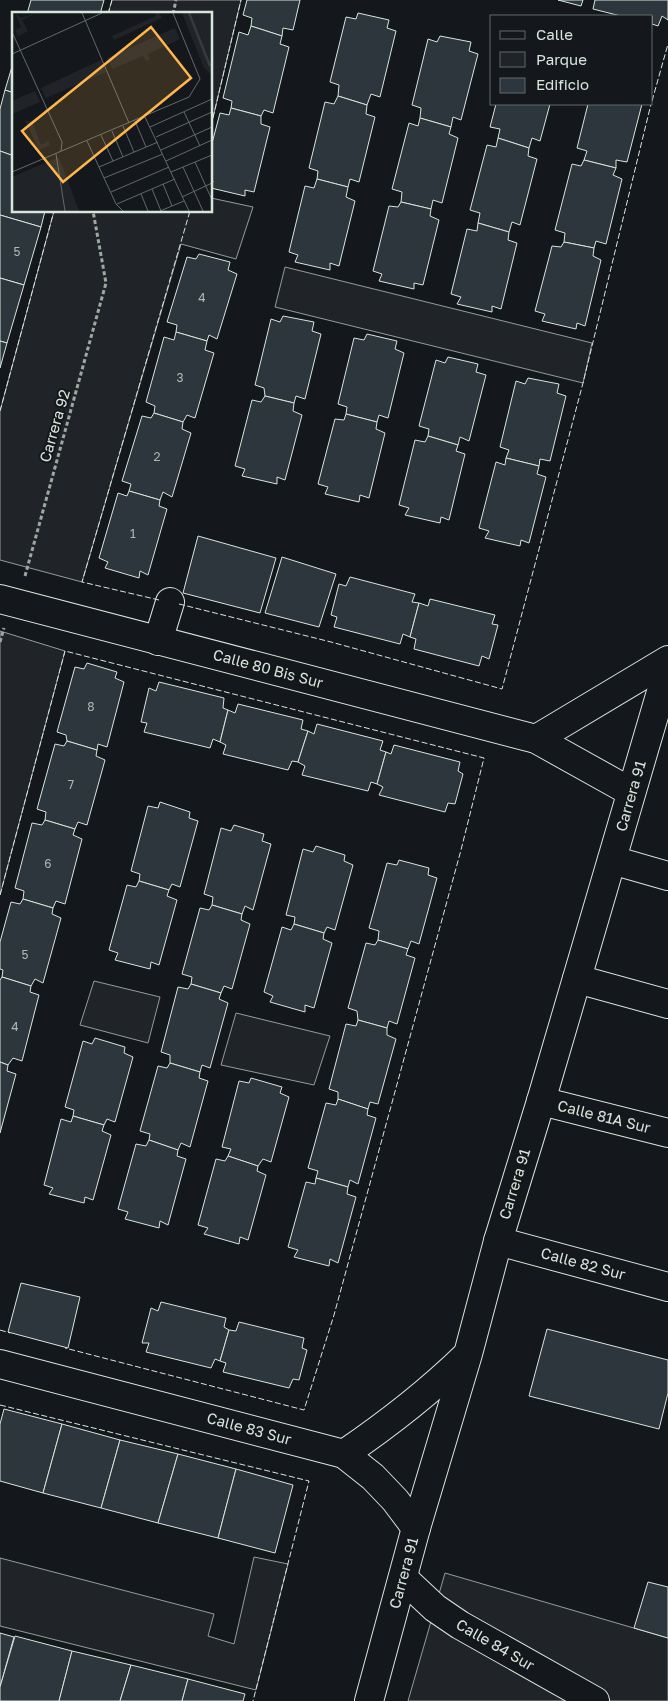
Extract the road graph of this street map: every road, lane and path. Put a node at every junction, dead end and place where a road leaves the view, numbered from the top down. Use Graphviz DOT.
graph roads {
  1 [pos="93,212"];
  2 [pos="9,601"];
  3 [pos="170,602"];
  4 [pos="158,640"];
  5 [pos="0,642"];
  6 [pos="668,660"];
  7 [pos="668,668"];
  8 [pos="658,735"];
  9 [pos="536,739"];
  10 [pos="632,792"];
  11 [pos="612,860"];
  12 [pos="668,876"];
  13 [pos="577,979"];
  14 [pos="668,1004"];
  15 [pos="541,1101"];
  16 [pos="668,1133"];
  17 [pos="498,1241"];
  18 [pos="668,1286"];
  19 [pos="468,1354"];
  20 [pos="1,1367"];
  21 [pos="344,1454"];
  22 [pos="416,1528"];
  23 [pos="403,1578"];
  24 [pos="369,1701"];
  25 [pos="595,1701"];
  1 -- 2 [label="path, Carrera 92"];
  2 -- 4 [label="street, Calle 80 Bis Sur"];
  2 -- 5 [label="path, Carrera 92"];
  3 -- 4 [label="street"];
  4 -- 9 [label="street, Calle 80 Bis Sur"];
  6 -- 9 [label="street"];
  7 -- 8 [label="street, Carrera 91"];
  8 -- 10 [label="street, Carrera 91"];
  9 -- 10 [label="street, Calle 80 Bis Sur"];
  10 -- 11 [label="street, Carrera 91"];
  11 -- 12 [label="street"];
  11 -- 13 [label="street, Carrera 91"];
  13 -- 14 [label="street"];
  13 -- 15 [label="street, Carrera 91"];
  15 -- 16 [label="street, Calle 81A Sur"];
  15 -- 17 [label="street, Carrera 91"];
  17 -- 18 [label="street, Calle 82 Sur"];
  17 -- 19 [label="street, Carrera 91"];
  19 -- 21 [label="street"];
  19 -- 22 [label="street, Carrera 91"];
  20 -- 21 [label="street, Calle 83 Sur"];
  21 -- 22 [label="street"];
  22 -- 23 [label="street, Carrera 91"];
  23 -- 24 [label="street, Carrera 91"];
  23 -- 25 [label="street, Calle 84 Sur"];
}
